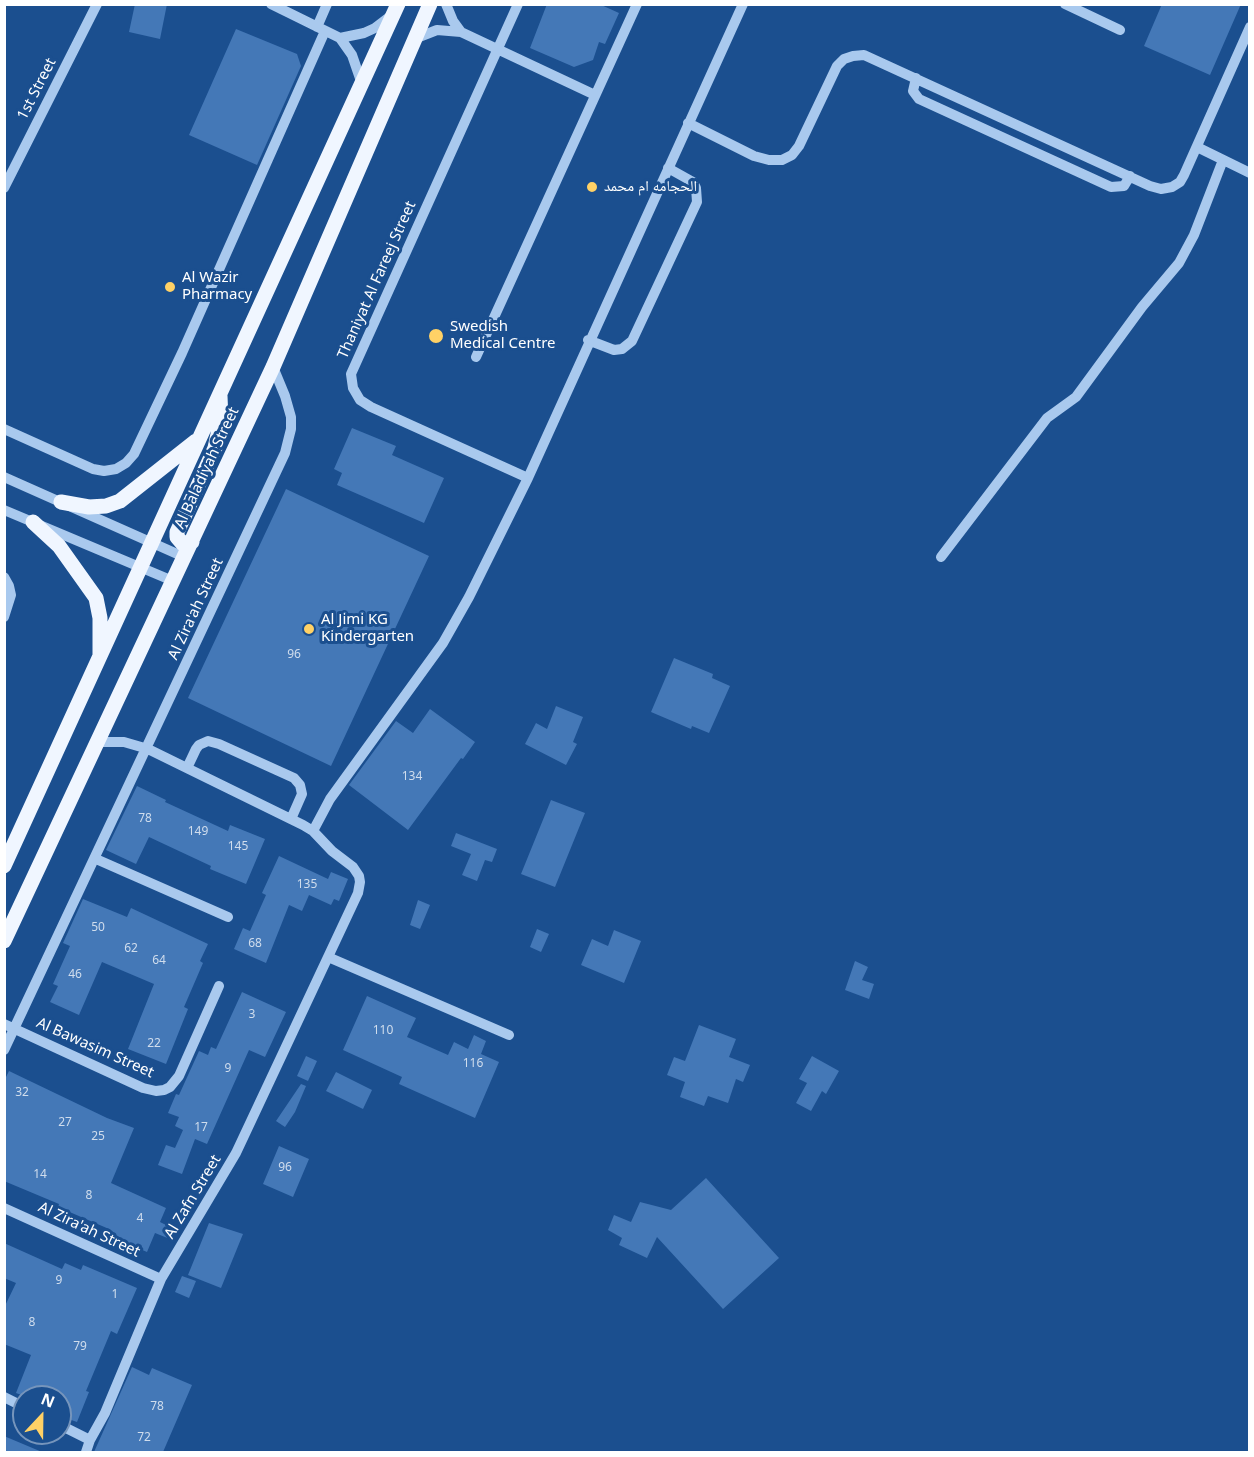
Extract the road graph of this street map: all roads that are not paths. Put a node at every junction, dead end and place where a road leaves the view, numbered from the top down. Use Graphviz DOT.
graph roads {
  1 [pos="97,4"];
  2 [pos="271,4"];
  3 [pos="327,4"];
  4 [pos="430,4"];
  5 [pos="446,4"];
  6 [pos="518,4"];
  7 [pos="637,4"];
  8 [pos="742,4"];
  9 [pos="1065,4"];
  10 [pos="396,9"];
  11 [pos="1250,27"];
  12 [pos="321,29"];
  13 [pos="1120,30"];
  14 [pos="461,32"];
  15 [pos="340,38"];
  16 [pos="414,39"];
  17 [pos="498,50"];
  18 [pos="916,78"];
  19 [pos="362,84"];
  20 [pos="595,95"];
  21 [pos="688,123"];
  22 [pos="1197,147"];
  23 [pos="1223,160"];
  24 [pos="668,168"];
  25 [pos="1250,173"];
  26 [pos="1130,176"];
  27 [pos="4,188"];
  28 [pos="588,340"];
  29 [pos="476,357"];
  30 [pos="273,366"];
  31 [pos="220,393"];
  32 [pos="4,429"];
  33 [pos="198,440"];
  34 [pos="4,477"];
  35 [pos="528,478"];
  36 [pos="61,502"];
  37 [pos="4,510"];
  38 [pos="33,522"];
  39 [pos="192,542"];
  40 [pos="152,544"];
  41 [pos="184,557"];
  42 [pos="941,557"];
  43 [pos="142,567"];
  44 [pos="4,577"];
  45 [pos="173,581"];
  46 [pos="4,617"];
  47 [pos="100,660"];
  48 [pos="96,742"];
  49 [pos="148,749"];
  50 [pos="187,768"];
  51 [pos="291,819"];
  52 [pos="313,831"];
  53 [pos="96,859"];
  54 [pos="4,866"];
  55 [pos="228,917"];
  56 [pos="4,941"];
  57 [pos="328,957"];
  58 [pos="219,986"];
  59 [pos="10,1026"];
  60 [pos="509,1035"];
  61 [pos="4,1050"];
  62 [pos="4,1208"];
  63 [pos="161,1279"];
  64 [pos="72,1431"];
  65 [pos="90,1440"];
  66 [pos="86,1452"];
  1 -- 27 [label="street, 1st Street"];
  2 -- 12 [label="street"];
  3 -- 12 [label="street"];
  4 -- 16 [label="main road, Al Baladiyah Street"];
  5 -- 14 [label="street"];
  6 -- 17 [label="street, Thaniyat Al Fareej Street"];
  7 -- 20 [label="street"];
  8 -- 21 [label="street"];
  9 -- 13 [label="street"];
  10 -- 15 [label="street"];
  10 -- 19 [label="main road, Al Baladiyah Street"];
  11 -- 22 [label="street"];
  12 -- 15 [label="street"];
  12 -- 32 [label="street"];
  14 -- 16 [label="street"];
  14 -- 17 [label="street"];
  15 -- 19 [label="street"];
  16 -- 30 [label="main road, Al Baladiyah Street"];
  17 -- 20 [label="street"];
  17 -- 35 [label="street, Thaniyat Al Fareej Street"];
  18 -- 21 [label="street"];
  18 -- 26 [label="street"];
  18 -- 26 [label="street"];
  19 -- 31 [label="main road, Al Baladiyah Street"];
  20 -- 29 [label="street"];
  21 -- 24 [label="street"];
  22 -- 23 [label="street"];
  22 -- 26 [label="street"];
  23 -- 25 [label="street"];
  23 -- 42 [label="street"];
  24 -- 28 [label="street"];
  24 -- 28 [label="street"];
  28 -- 35 [label="street"];
  30 -- 39 [label="main road, Al Baladiyah Street"];
  30 -- 49 [label="street, Al Zira'ah Street"];
  31 -- 33 [label="main road, Al Baladiyah Street"];
  31 -- 39 [label="main road"];
  33 -- 36 [label="main road"];
  33 -- 40 [label="main road, Al Baladiyah Street"];
  34 -- 36 [label="street"];
  35 -- 52 [label="street"];
  36 -- 40 [label="street"];
  37 -- 38 [label="street"];
  38 -- 43 [label="street"];
  38 -- 47 [label="main road"];
  39 -- 41 [label="main road, Al Baladiyah Street"];
  40 -- 41 [label="street"];
  40 -- 43 [label="main road, Al Baladiyah Street"];
  41 -- 45 [label="main road, Al Baladiyah Street"];
  43 -- 45 [label="street"];
  43 -- 47 [label="main road, Al Baladiyah Street"];
  44 -- 46 [label="street"];
  45 -- 48 [label="main road, Al Baladiyah Street"];
  47 -- 54 [label="main road, Al Baladiyah Street"];
  48 -- 49 [label="street, Al Zafn Street"];
  48 -- 56 [label="main road, Al Baladiyah Street"];
  49 -- 50 [label="street, Al Zafn Street"];
  49 -- 53 [label="street, Al Zira'ah Street"];
  50 -- 51 [label="street, Al Zafn Street"];
  50 -- 51 [label="street"];
  51 -- 52 [label="street, Al Zafn Street"];
  52 -- 57 [label="street, Al Zafn Street"];
  53 -- 55 [label="street"];
  53 -- 59 [label="street, Al Zira'ah Street"];
  57 -- 60 [label="street"];
  57 -- 63 [label="street, Al Zafn Street"];
  58 -- 59 [label="street, Al Bawasim Street"];
  59 -- 61 [label="street, Al Zira'ah Street"];
  62 -- 63 [label="street, Al Zira'ah Street"];
  63 -- 65 [label="street, Al Zafn Street"];
  64 -- 65 [label="street"];
  65 -- 66 [label="street, Al Zafn Street"];
}
